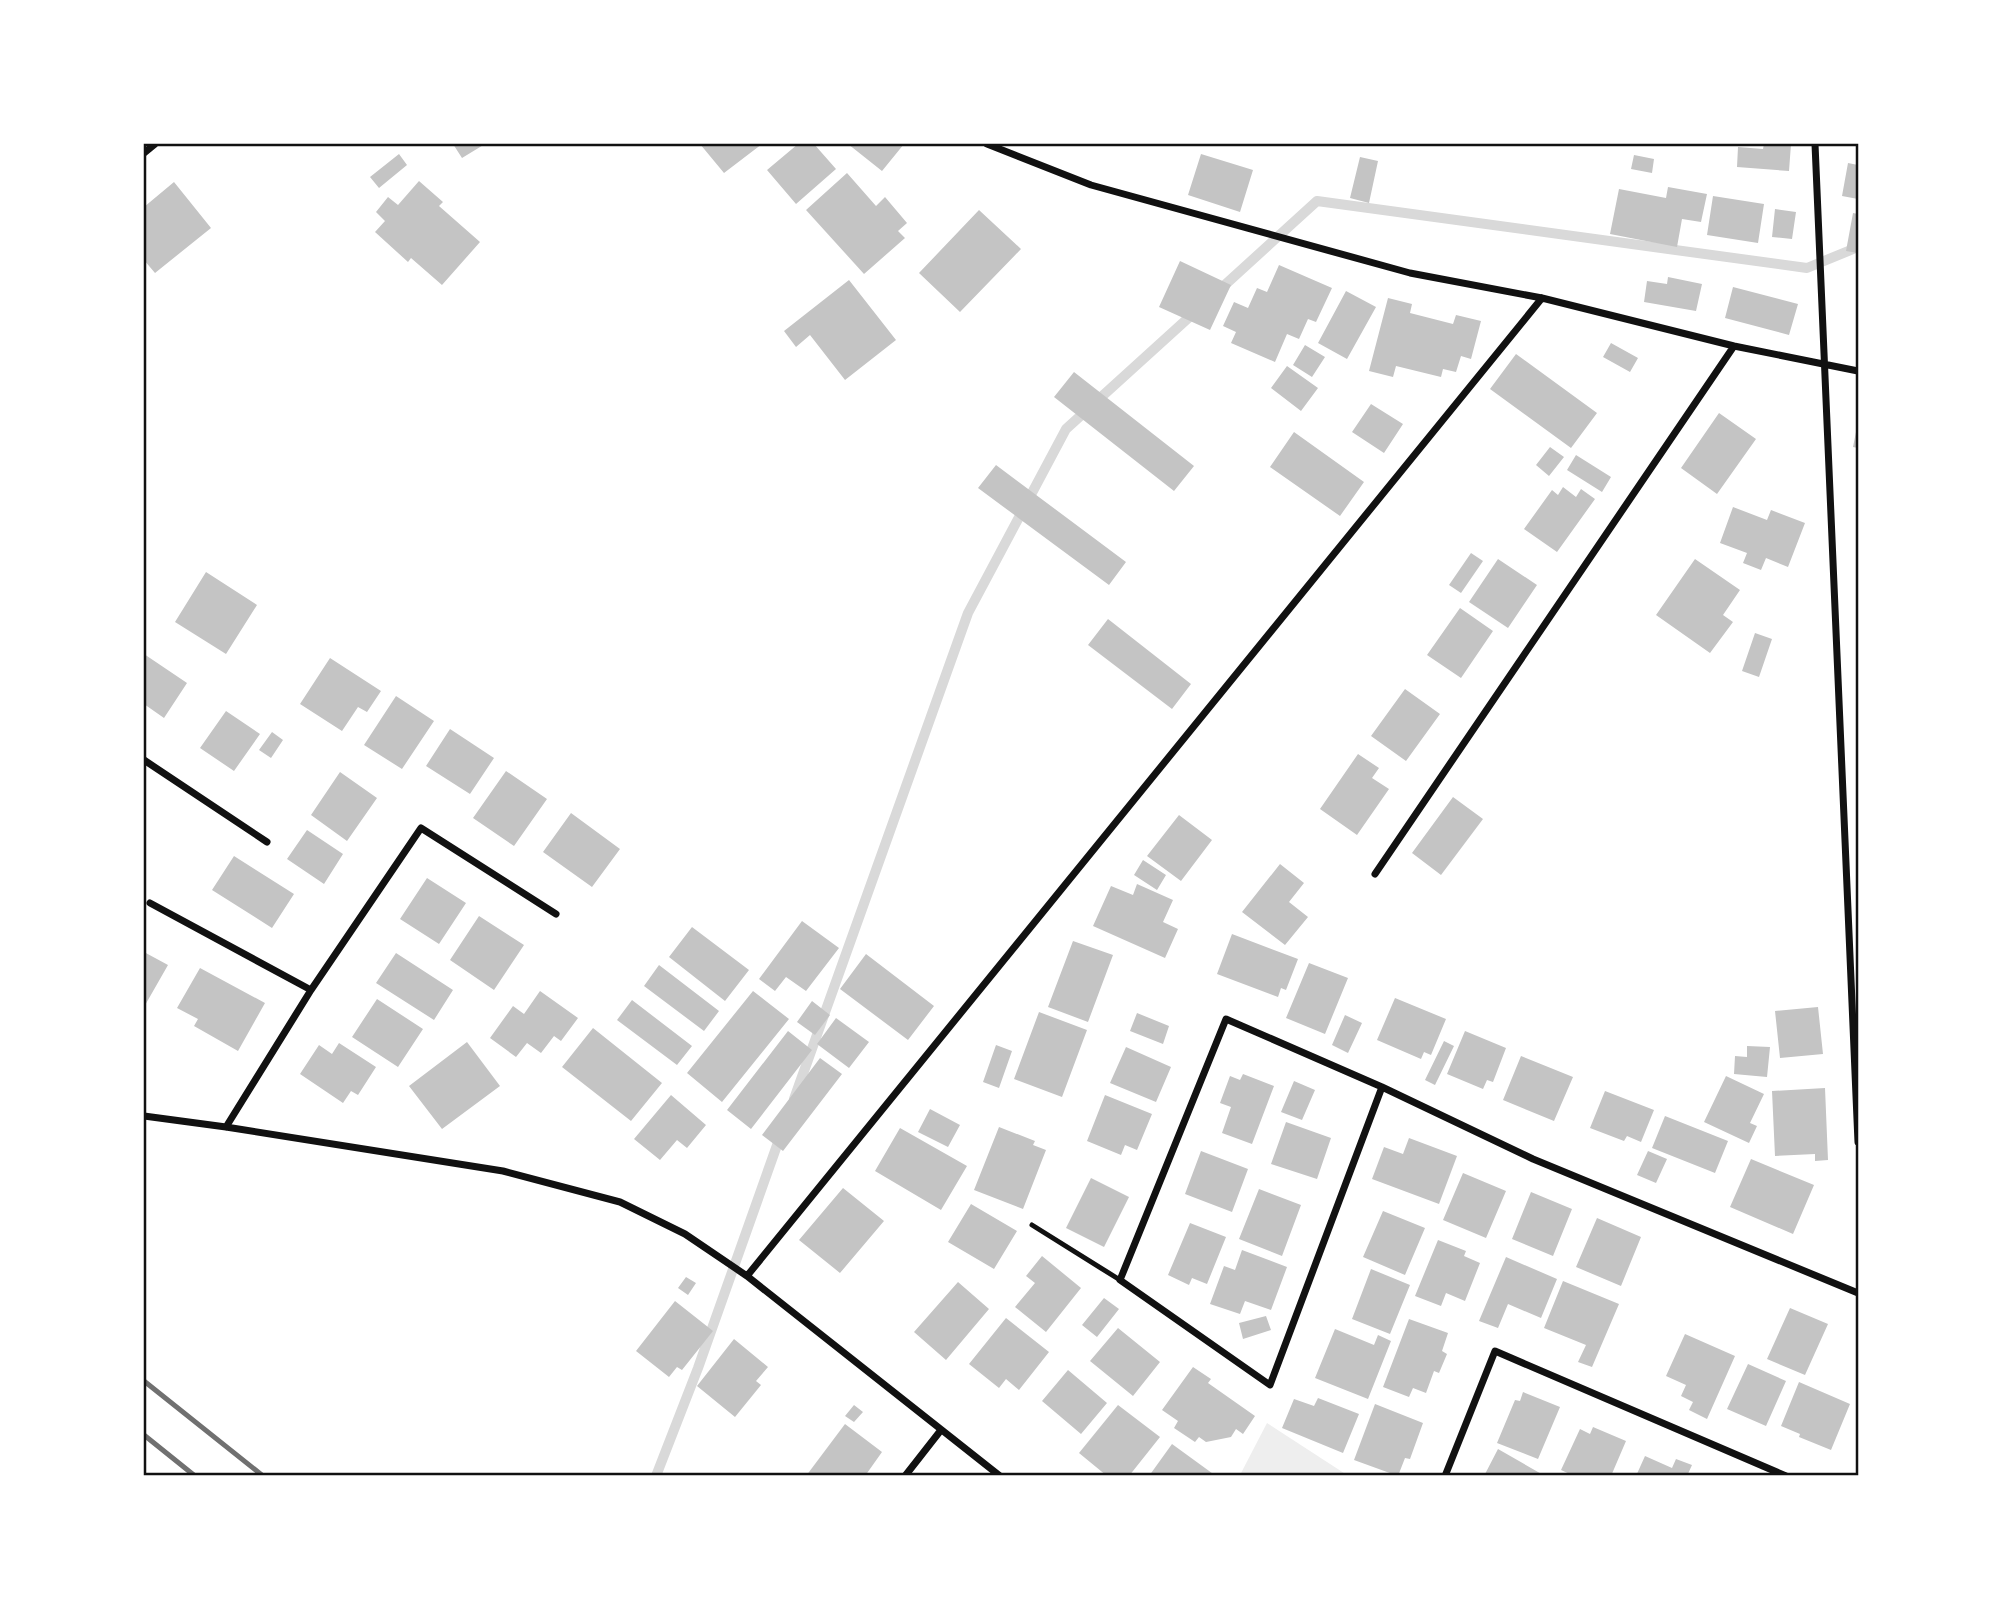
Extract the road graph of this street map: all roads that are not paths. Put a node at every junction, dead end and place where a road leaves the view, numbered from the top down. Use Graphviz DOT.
graph roads {
  1 [pos="155,144"];
  2 [pos="991,144"];
  3 [pos="1815,144"];
  4 [pos="144,153"];
  5 [pos="1542,298"];
  6 [pos="1734,346"];
  7 [pos="1823,366"];
  8 [pos="1858,371"];
  9 [pos="144,760"];
  10 [pos="267,842"];
  11 [pos="1375,874"];
  12 [pos="150,903"];
  13 [pos="556,914"];
  14 [pos="312,990"];
  15 [pos="1382,1087"];
  16 [pos="144,1116"];
  17 [pos="226,1127"];
  18 [pos="1858,1142"];
  19 [pos="1032,1225"];
  20 [pos="747,1276"];
  21 [pos="1120,1280"];
  22 [pos="1858,1293"];
  23 [pos="941,1430"];
  24 [pos="905,1475"];
  25 [pos="1000,1475"];
  26 [pos="1445,1475"];
  27 [pos="1786,1475"];
  1 -- 4 [label="street"];
  2 -- 5 [label="street"];
  3 -- 7 [label="street"];
  5 -- 6 [label="street"];
  5 -- 20 [label="street"];
  6 -- 7 [label="street"];
  6 -- 11 [label="street"];
  7 -- 8 [label="street"];
  7 -- 18 [label="street"];
  9 -- 10 [label="street"];
  12 -- 14 [label="street"];
  13 -- 14 [label="street"];
  14 -- 17 [label="street"];
  15 -- 21 [label="street"];
  15 -- 21 [label="street"];
  15 -- 22 [label="street"];
  16 -- 17 [label="street"];
  17 -- 20 [label="street"];
  19 -- 21 [label="lane"];
  20 -- 23 [label="street"];
  23 -- 24 [label="street"];
  23 -- 25 [label="street"];
  26 -- 27 [label="street"];
}
